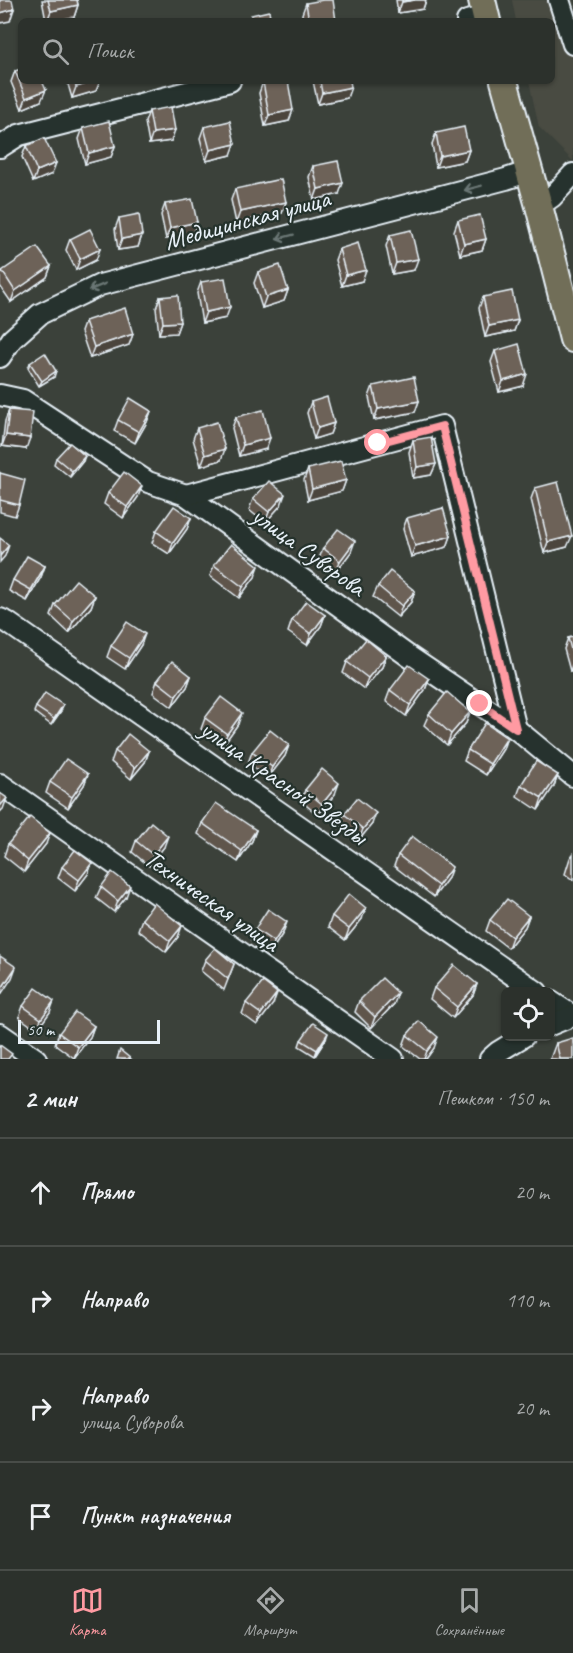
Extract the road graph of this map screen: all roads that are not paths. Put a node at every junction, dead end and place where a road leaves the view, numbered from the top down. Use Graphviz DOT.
graph roads {
  1 [pos="559,0"];
  2 [pos="573,44"];
  3 [pos="218,84"];
  4 [pos="505,84"];
  5 [pos="0,147"];
  6 [pos="530,171"];
  7 [pos="573,174"];
  8 [pos="539,206"];
  9 [pos="573,339"];
  10 [pos="0,357"];
  11 [pos="0,396"];
  12 [pos="186,495"];
  13 [pos="0,619"];
  14 [pos="516,729"];
  15 [pos="573,776"];
  16 [pos="0,784"];
  17 [pos="530,987"];
  18 [pos="555,1004"];
  19 [pos="573,1016"];
  20 [pos="555,1023"];
  21 [pos="0,1034"];
  22 [pos="516,1041"];
  23 [pos="36,1059"];
  24 [pos="393,1059"];
  25 [pos="490,1059"];
  1 -- 2 [label="street"];
  3 -- 5 [label="street"];
  4 -- 6 [label="main road"];
  6 -- 8 [label="main road"];
  6 -- 10 [label="street, Медицинская улица, one-way"];
  7 -- 8 [label="street"];
  8 -- 9 [label="main road"];
  11 -- 12 [label="street, улица Суворова"];
  12 -- 14 [label="street, улица Суворова"];
  12 -- 14 [label="street"];
  13 -- 17 [label="street, улица Красной Звезды"];
  14 -- 15 [label="street, улица Суворова"];
  16 -- 24 [label="street, Техническая улица"];
  18 -- 19 [label="street"];
  19 -- 20 [label="street"];
  21 -- 23 [label="street"];
  22 -- 25 [label="street"];
}
